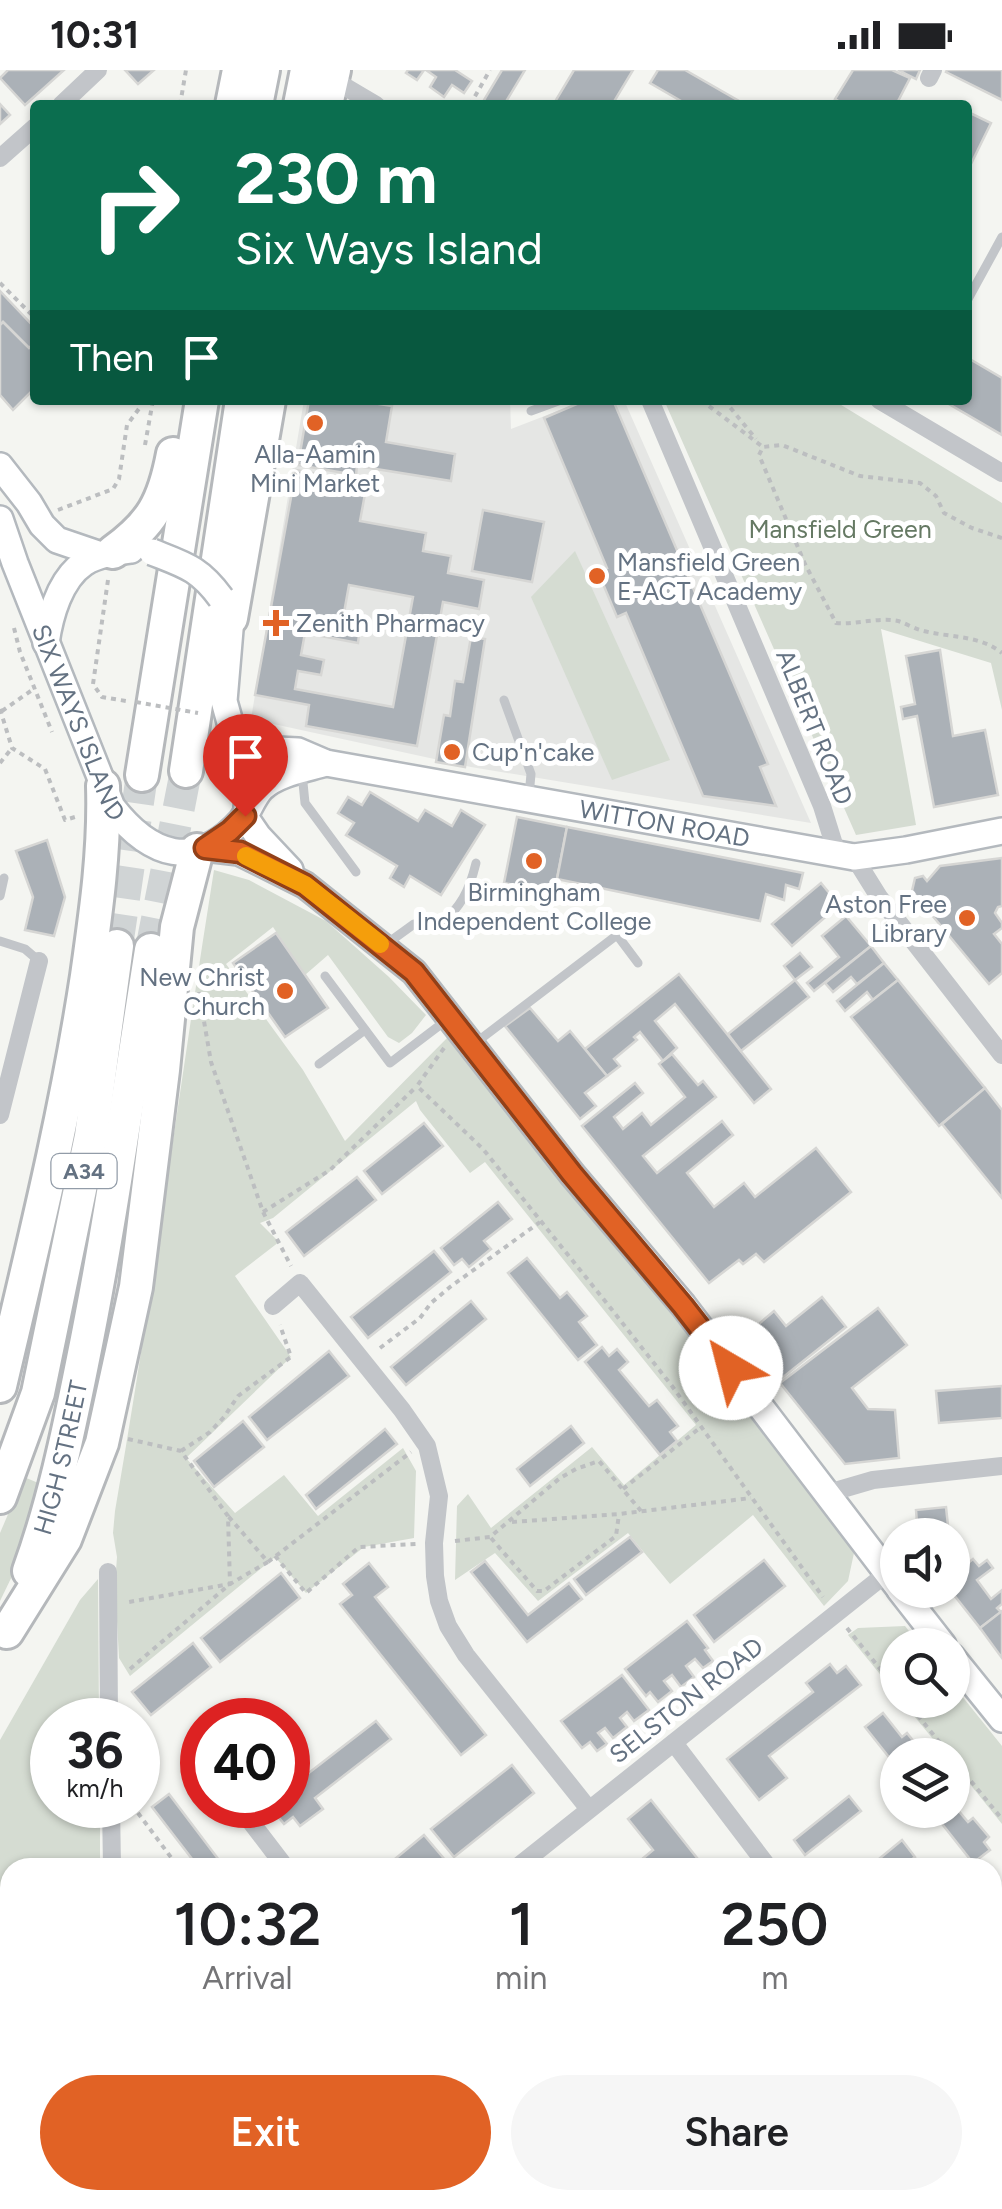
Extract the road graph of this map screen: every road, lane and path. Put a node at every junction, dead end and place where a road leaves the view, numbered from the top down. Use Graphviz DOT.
graph roads {
  1 [pos="98,70"];
  2 [pos="186,70"];
  3 [pos="239,70"];
  4 [pos="263,70"];
  5 [pos="490,70"];
  6 [pos="325,81"];
  7 [pos="71,100"];
  8 [pos="181,100"];
  9 [pos="233,100"];
  10 [pos="257,100"];
  11 [pos="305,100"];
  12 [pos="365,100"];
  13 [pos="473,100"];
  14 [pos="30,132"];
  15 [pos="0,158"];
  16 [pos="1002,237"];
  17 [pos="0,283"];
  18 [pos="972,291"];
  19 [pos="30,313"];
  20 [pos="141,405"];
  21 [pos="152,405"];
  22 [pos="183,405"];
  23 [pos="201,405"];
  24 [pos="241,405"];
  25 [pos="269,405"];
  26 [pos="547,405"];
  27 [pos="652,405"];
  28 [pos="707,405"];
  29 [pos="728,405"];
  30 [pos="907,407"];
  31 [pos="530,411"];
  32 [pos="763,447"];
  33 [pos="143,458"];
  34 [pos="0,466"];
  35 [pos="1002,473"];
  36 [pos="59,510"];
  37 [pos="0,519"];
  38 [pos="1002,538"];
  39 [pos="108,561"];
  40 [pos="226,608"];
  41 [pos="46,642"];
  42 [pos="1002,654"];
  43 [pos="504,700"];
  44 [pos="1,710"];
  45 [pos="198,713"];
  46 [pos="231,726"];
  47 [pos="52,732"];
  48 [pos="12,748"];
  49 [pos="0,763"];
  50 [pos="314,766"];
  51 [pos="186,771"];
  52 [pos="142,775"];
  53 [pos="528,798"];
  54 [pos="94,800"];
  55 [pos="246,814"];
  56 [pos="1002,830"];
  57 [pos="201,849"];
  58 [pos="846,855"];
  59 [pos="476,863"];
  60 [pos="356,872"];
  61 [pos="4,878"];
  62 [pos="305,885"];
  63 [pos="0,896"];
  64 [pos="0,941"];
  65 [pos="118,946"];
  66 [pos="382,946"];
  67 [pos="151,950"];
  68 [pos="38,961"];
  69 [pos="638,963"];
  70 [pos="326,976"];
  71 [pos="198,987"];
  72 [pos="366,1030"];
  73 [pos="460,1030"];
  74 [pos="8,1048"];
  75 [pos="1002,1055"];
  76 [pos="319,1064"];
  77 [pos="417,1086"];
  78 [pos="0,1115"];
  79 [pos="263,1212"];
  80 [pos="540,1222"];
  81 [pos="300,1283"];
  82 [pos="273,1306"];
  83 [pos="362,1361"];
  84 [pos="0,1386"];
  85 [pos="701,1427"];
  86 [pos="104,1434"];
  87 [pos="427,1446"];
  88 [pos="180,1451"];
  89 [pos="0,1453"];
  90 [pos="1002,1466"];
  91 [pos="623,1488"];
  92 [pos="2,1492"];
  93 [pos="826,1494"];
  94 [pos="751,1498"];
  95 [pos="641,1512"];
  96 [pos="619,1514"];
  97 [pos="228,1516"];
  98 [pos="509,1522"];
  99 [pos="490,1536"];
  100 [pos="434,1543"];
  101 [pos="276,1556"];
  102 [pos="268,1562"];
  103 [pos="880,1564"];
  104 [pos="108,1572"];
  105 [pos="230,1584"];
  106 [pos="880,1591"];
  107 [pos="108,1606"];
  108 [pos="915,1608"];
  109 [pos="835,1614"];
  110 [pos="931,1628"];
  111 [pos="4,1639"];
  112 [pos="880,1668"];
  113 [pos="970,1679"];
  114 [pos="109,1686"];
  115 [pos="109,1698"];
  116 [pos="920,1718"];
  117 [pos="1002,1719"];
  118 [pos="936,1738"];
  119 [pos="674,1743"];
  120 [pos="970,1780"];
  121 [pos="588,1808"];
  122 [pos="1002,1819"];
  123 [pos="111,1828"];
  124 [pos="150,1828"];
  125 [pos="256,1828"];
  126 [pos="112,1858"];
  127 [pos="172,1858"];
  128 [pos="278,1858"];
  129 [pos="528,1858"];
  130 [pos="762,1858"];
  1 -- 7 [label="street"];
  2 -- 8 [label="path"];
  3 -- 9 [label="highway"];
  4 -- 10 [label="highway"];
  5 -- 13 [label="path"];
  6 -- 11 [label="highway"];
  6 -- 12 [label="street"];
  14 -- 15 [label="street"];
  16 -- 18 [label="lane"];
  17 -- 19 [label="path"];
  20 -- 36 [label="path"];
  21 -- 33 [label="path"];
  22 -- 39 [label="highway"];
  23 -- 52 [label="highway"];
  24 -- 51 [label="highway"];
  25 -- 40 [label="highway"];
  26 -- 31 [label="lane"];
  27 -- 58 [label="street, ALBERT ROAD"];
  28 -- 32 [label="path"];
  29 -- 32 [label="path"];
  30 -- 35 [label="street"];
  32 -- 38 [label="path"];
  32 -- 42 [label="path"];
  34 -- 39 [label="main road"];
  37 -- 41 [label="main road"];
  39 -- 40 [label="main road, bridge"];
  39 -- 41 [label="main road, SIX WAYS ISLAND"];
  39 -- 45 [label="path, bridge"];
  40 -- 46 [label="main road"];
  41 -- 54 [label="main road, SIX WAYS ISLAND"];
  43 -- 53 [label="lane"];
  44 -- 47 [label="path"];
  44 -- 48 [label="path"];
  46 -- 50 [label="main road, WITTON ROAD"];
  46 -- 55 [label="main road"];
  48 -- 49 [label="path"];
  48 -- 54 [label="path"];
  50 -- 53 [label="main road, WITTON ROAD"];
  50 -- 55 [label="main road"];
  50 -- 60 [label="lane"];
  53 -- 58 [label="main road, WITTON ROAD"];
  54 -- 57 [label="main road, SIX WAYS ISLAND"];
  54 -- 84 [label="highway"];
  55 -- 57 [label="main road"];
  55 -- 62 [label="main road"];
  56 -- 58 [label="main road, WITTON ROAD"];
  57 -- 62 [label="main road, SIX WAYS ISLAND"];
  57 -- 86 [label="highway"];
  58 -- 75 [label="street, ALBERT ROAD"];
  59 -- 66 [label="lane"];
  61 -- 63 [label="lane"];
  62 -- 66 [label="main road"];
  64 -- 68 [label="lane"];
  65 -- 92 [label="highway, A34"];
  66 -- 73 [label="main road"];
  67 -- 111 [label="highway, HIGH STREET / A34"];
  68 -- 74 [label="street"];
  69 -- 73 [label="lane"];
  70 -- 72 [label="lane"];
  71 -- 79 [label="path"];
  72 -- 73 [label="lane"];
  72 -- 76 [label="lane"];
  73 -- 77 [label="path"];
  73 -- 93 [label="main road"];
  74 -- 78 [label="street"];
  77 -- 79 [label="path"];
  77 -- 80 [label="path"];
  79 -- 81 [label="path"];
  80 -- 83 [label="path"];
  80 -- 85 [label="path"];
  81 -- 82 [label="street"];
  81 -- 83 [label="street"];
  82 -- 88 [label="path"];
  83 -- 87 [label="street"];
  85 -- 91 [label="path"];
  85 -- 94 [label="path"];
  86 -- 88 [label="path"];
  86 -- 111 [label="highway"];
  87 -- 100 [label="street"];
  87 -- 101 [label="path"];
  88 -- 97 [label="path"];
  89 -- 92 [label="highway"];
  90 -- 93 [label="street"];
  91 -- 95 [label="path"];
  91 -- 98 [label="path"];
  93 -- 103 [label="main road"];
  94 -- 95 [label="path"];
  94 -- 109 [label="path"];
  95 -- 96 [label="path"];
  96 -- 98 [label="path"];
  96 -- 99 [label="path"];
  97 -- 102 [label="path"];
  97 -- 105 [label="path"];
  98 -- 99 [label="path"];
  99 -- 100 [label="path"];
  100 -- 101 [label="path"];
  100 -- 121 [label="street"];
  101 -- 102 [label="path"];
  102 -- 105 [label="path"];
  104 -- 107 [label="street"];
  105 -- 107 [label="path"];
  105 -- 114 [label="path"];
  106 -- 109 [label="street, SELSTON ROAD"];
  107 -- 114 [label="street"];
  108 -- 110 [label="main road"];
  109 -- 112 [label="path"];
  109 -- 119 [label="street, SELSTON ROAD"];
  113 -- 117 [label="main road"];
  114 -- 115 [label="street"];
  116 -- 118 [label="path"];
  119 -- 121 [label="street, SELSTON ROAD"];
  119 -- 130 [label="street"];
  120 -- 122 [label="path"];
  121 -- 129 [label="street, SELSTON ROAD"];
  123 -- 126 [label="street"];
  124 -- 127 [label="path"];
  125 -- 128 [label="street"];
}
